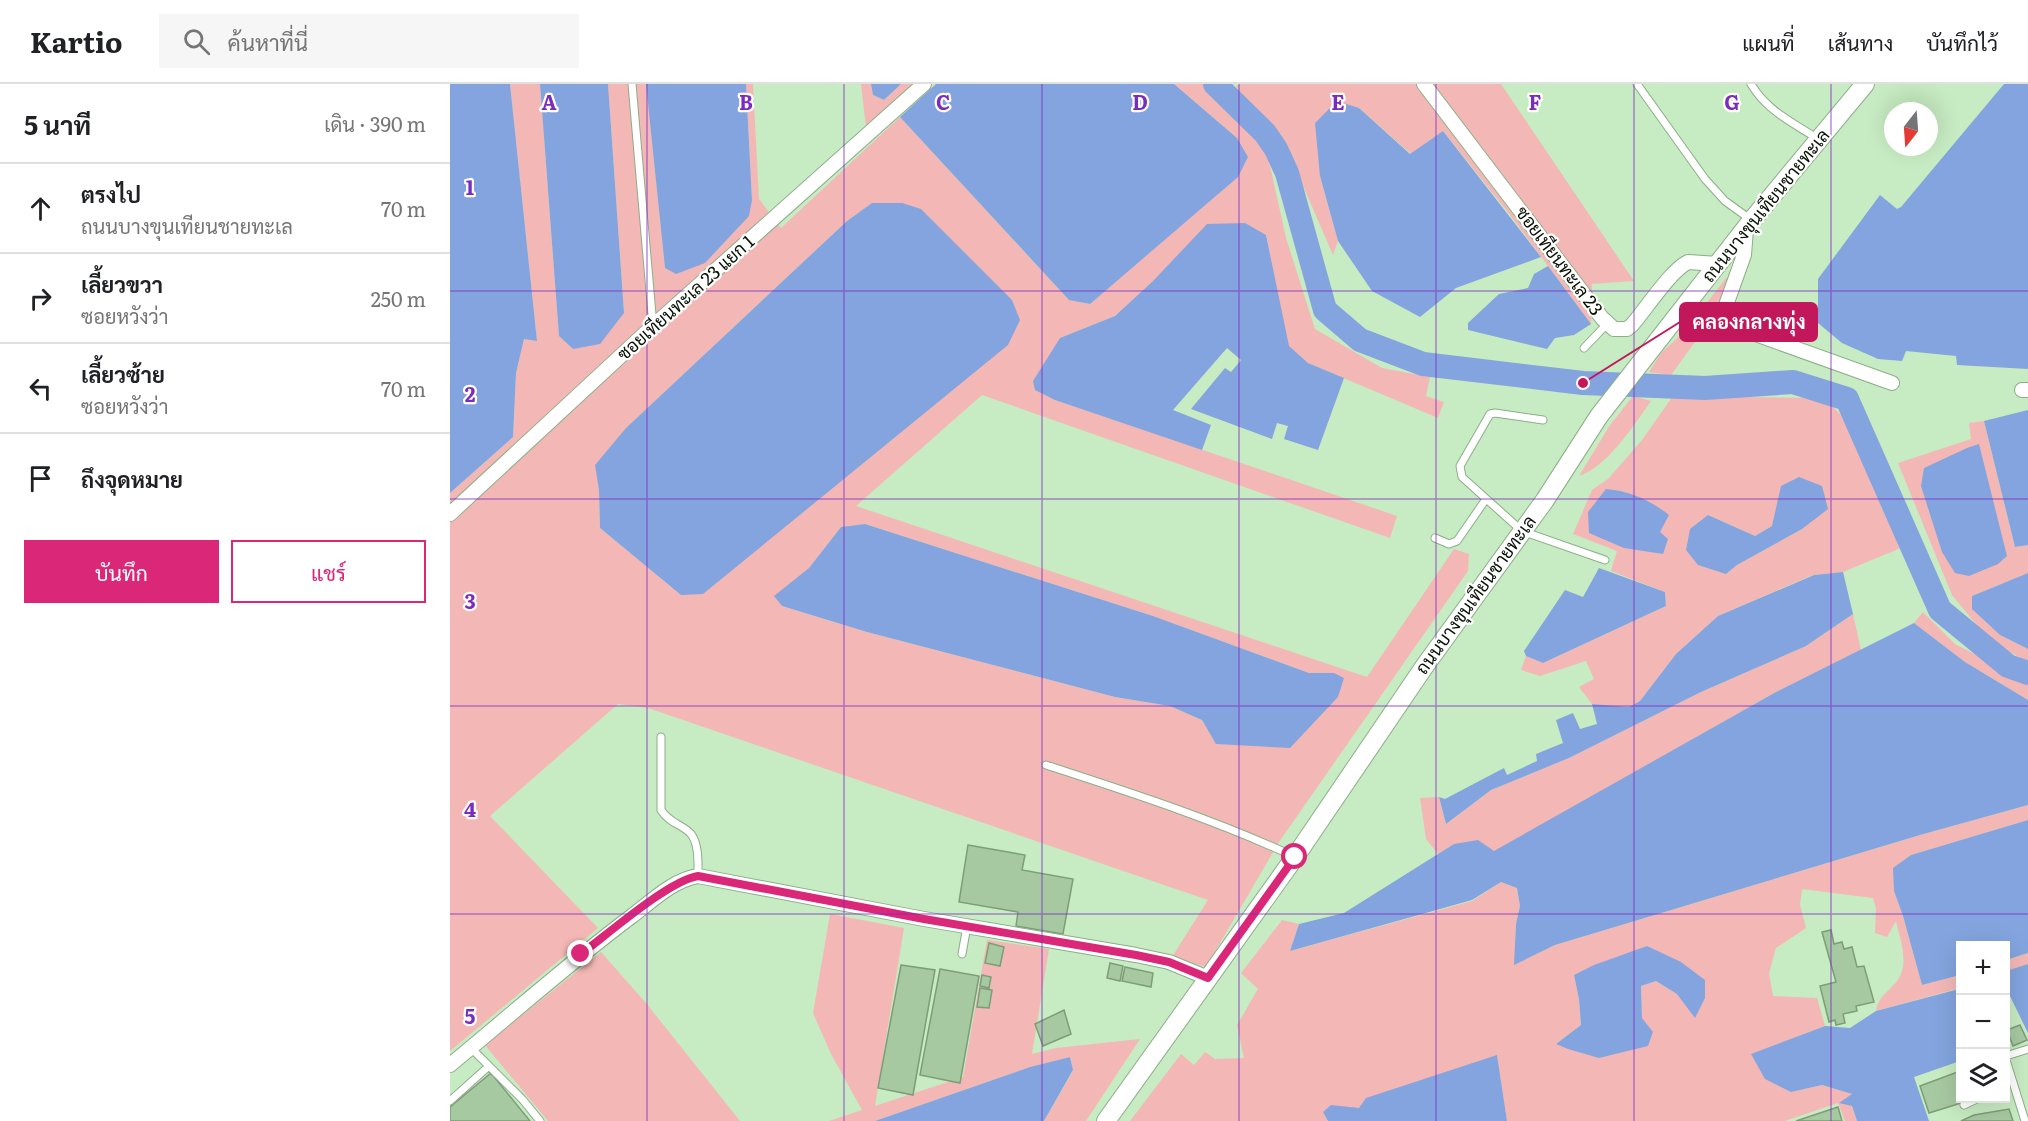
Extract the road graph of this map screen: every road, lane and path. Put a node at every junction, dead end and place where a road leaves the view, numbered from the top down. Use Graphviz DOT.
graph roads {
  1 [pos="632,84"];
  2 [pos="924,84"];
  3 [pos="1424,84"];
  4 [pos="1637,84"];
  5 [pos="1751,84"];
  6 [pos="1865,84"];
  7 [pos="1820,140"];
  8 [pos="1749,225"];
  9 [pos="1718,264"];
  10 [pos="1608,324"];
  11 [pos="653,326"];
  12 [pos="1584,348"];
  13 [pos="1892,383"];
  14 [pos="1543,420"];
  15 [pos="1486,499"];
  16 [pos="450,514"];
  17 [pos="1522,531"];
  18 [pos="1435,538"];
  19 [pos="1605,560"];
  20 [pos="661,737"];
  21 [pos="1046,765"];
  22 [pos="1295,857"];
  23 [pos="698,876"];
  24 [pos="967,926"];
  25 [pos="962,954"];
  26 [pos="1208,978"];
  27 [pos="471,1048"];
  28 [pos="2028,1050"];
  29 [pos="2010,1057"];
  30 [pos="450,1065"];
  31 [pos="489,1066"];
  32 [pos="2010,1080"];
  33 [pos="450,1101"];
  34 [pos="1968,1103"];
  35 [pos="1964,1105"];
  36 [pos="540,1121"];
  37 [pos="1106,1121"];
  38 [pos="2025,1121"];
  1 -- 11 [label="lane"];
  2 -- 11 [label="street, ซอยเทียนทะเล 23 แยก 1"];
  3 -- 10 [label="street, ซอยเทียนทะเล 23"];
  4 -- 8 [label="lane"];
  5 -- 7 [label="lane"];
  6 -- 7 [label="main road, ถนนบางขุนเทียนชายทะเล"];
  7 -- 8 [label="main road, ถนนบางขุนเทียนชายทะเล"];
  8 -- 9 [label="main road, ถนนบางขุนเทียนชายทะเล"];
  8 -- 13 [label="street"];
  9 -- 10 [label="street, ซอยเทียนทะเล 23"];
  9 -- 17 [label="main road, ถนนบางขุนเทียนชายทะเล"];
  10 -- 12 [label="lane"];
  11 -- 16 [label="street, ซอยเทียนทะเล 23 แยก 1"];
  14 -- 15 [label="lane"];
  15 -- 17 [label="lane"];
  15 -- 18 [label="lane"];
  17 -- 19 [label="lane"];
  17 -- 22 [label="main road, ถนนบางขุนเทียนชายทะเล"];
  20 -- 23 [label="lane"];
  21 -- 22 [label="lane"];
  22 -- 26 [label="main road, ถนนบางขุนเทียนชายทะเล"];
  23 -- 24 [label="street"];
  23 -- 27 [label="street"];
  24 -- 25 [label="lane"];
  24 -- 26 [label="street"];
  26 -- 37 [label="main road, ถนนบางขุนเทียนชายทะเล"];
  27 -- 30 [label="street"];
  27 -- 31 [label="lane"];
  28 -- 29 [label="lane"];
  31 -- 33 [label="lane"];
  31 -- 36 [label="lane"];
  32 -- 38 [label="lane"];
  34 -- 35 [label="lane"];
}
